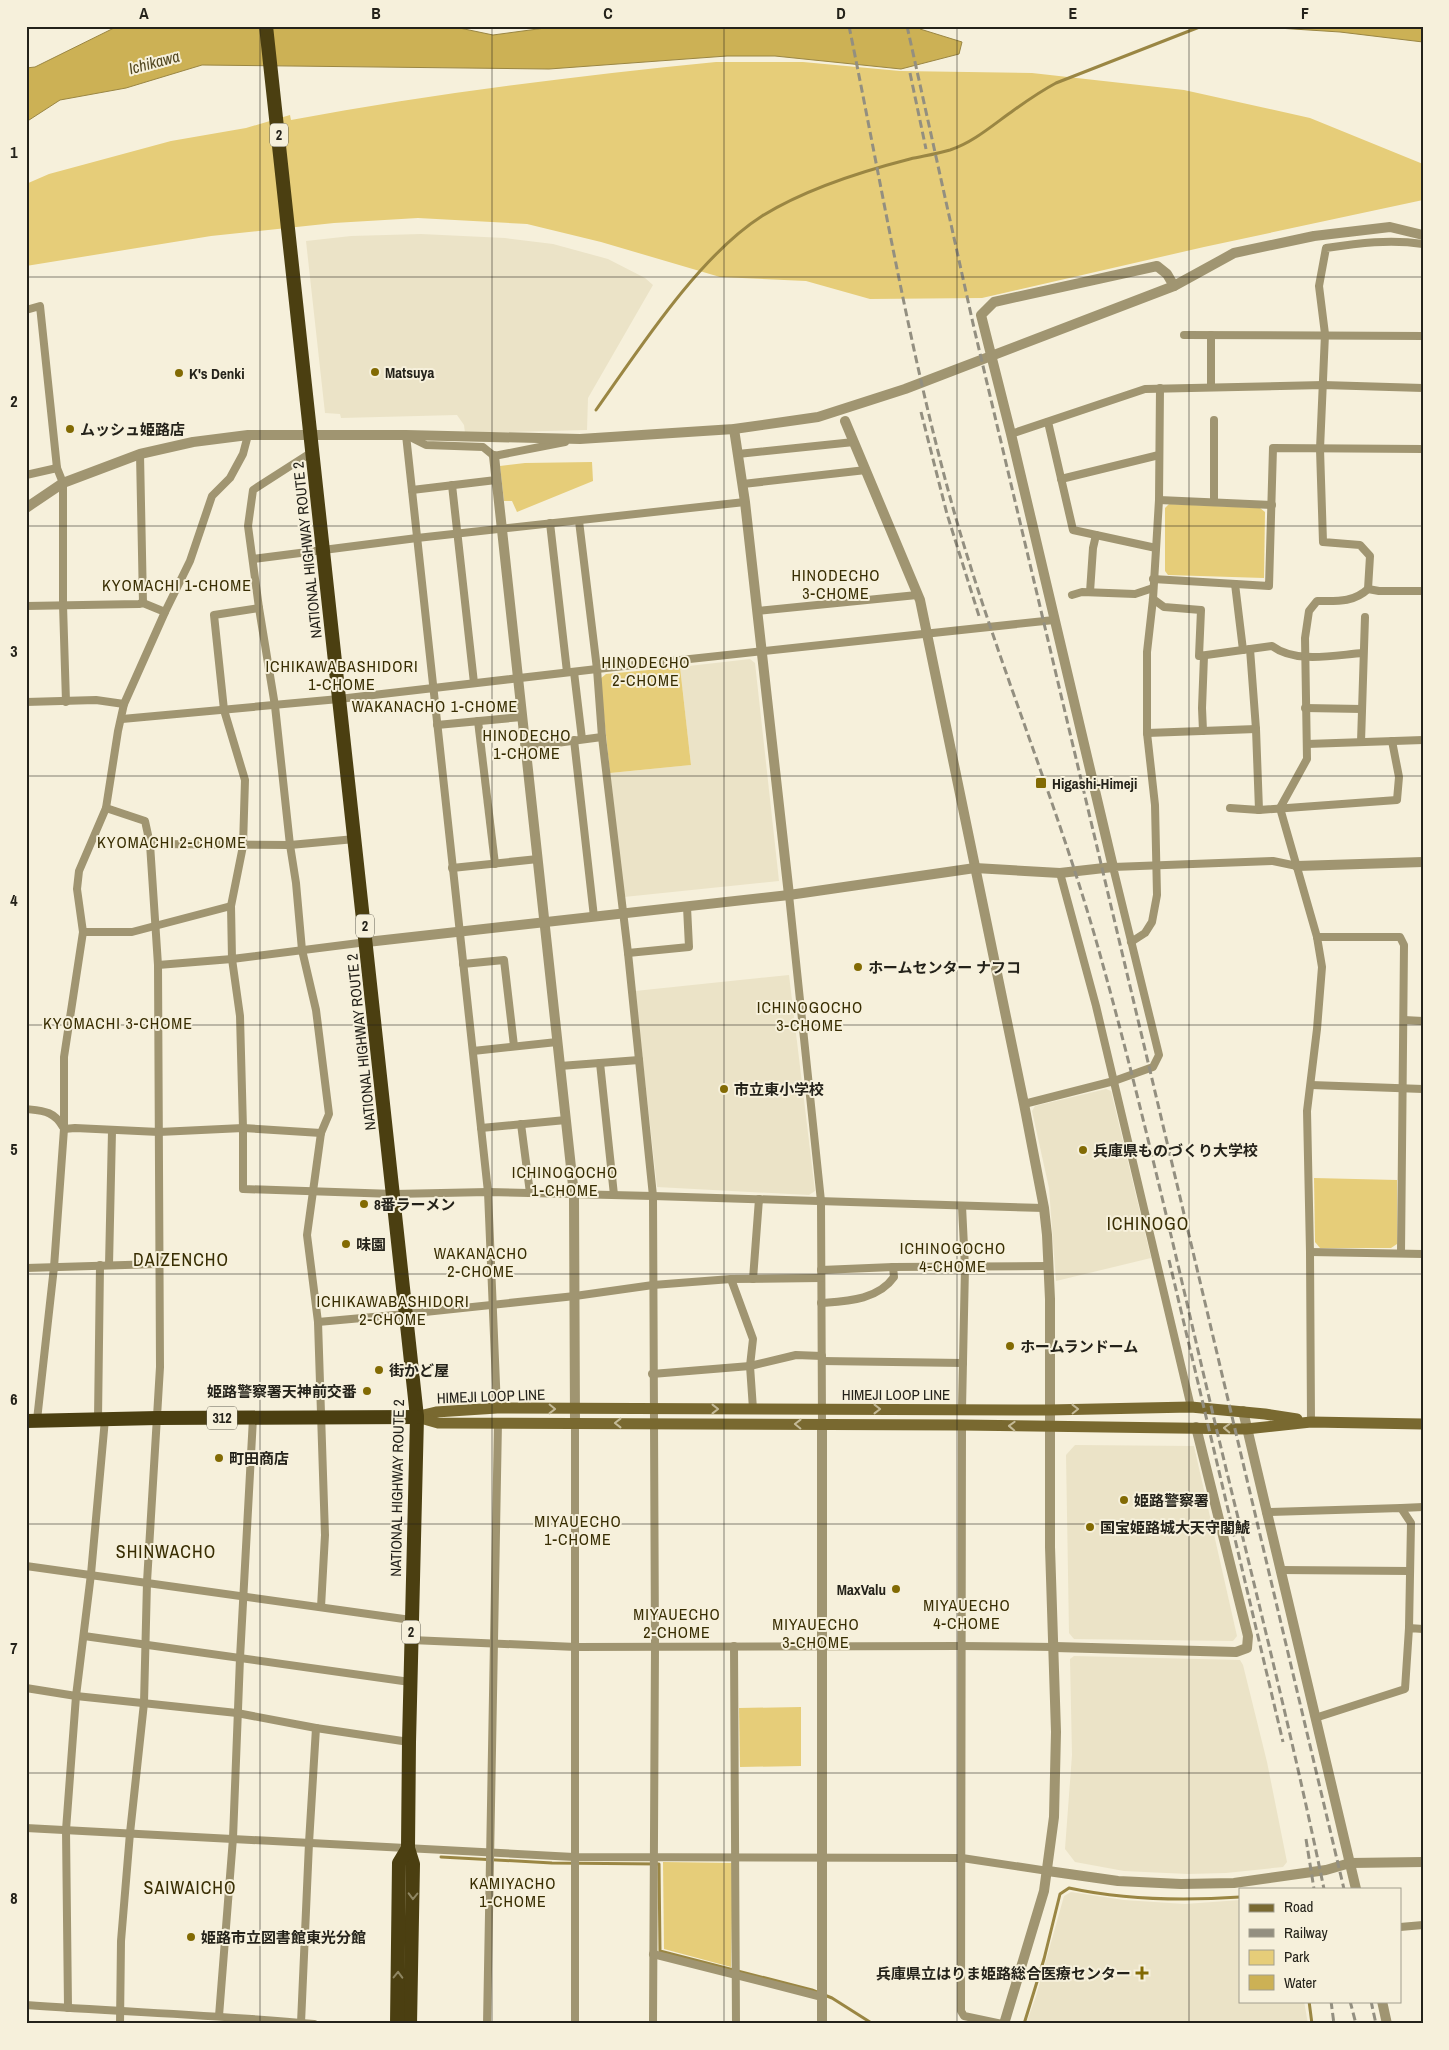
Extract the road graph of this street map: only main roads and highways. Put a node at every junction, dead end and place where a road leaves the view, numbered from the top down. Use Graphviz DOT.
graph roads {
  1 [pos="266,26"];
  2 [pos="417,1417"];
  3 [pos="32,1421"];
  4 [pos="1311,1422"];
  5 [pos="1423,1424"];
  6 [pos="408,1848"];
  7 [pos="397,2024"];
  8 [pos="410,2024"];
  1 -- 2 [label="highway, NATIONAL HIGHWAY ROUTE 2 / 2"];
  2 -- 3 [label="highway, 312"];
  4 -- 2 [label="main road, HIMEJI LOOP LINE, one-way"];
  2 -- 4 [label="main road, HIMEJI LOOP LINE, one-way"];
  2 -- 6 [label="highway, NATIONAL HIGHWAY ROUTE 2 / 2"];
  4 -- 5 [label="main road, HIMEJI LOOP LINE"];
  7 -- 6 [label="highway, NATIONAL HIGHWAY ROUTE 2 / 2, one-way"];
  6 -- 8 [label="highway, NATIONAL HIGHWAY ROUTE 2 / 2, one-way"];
}
